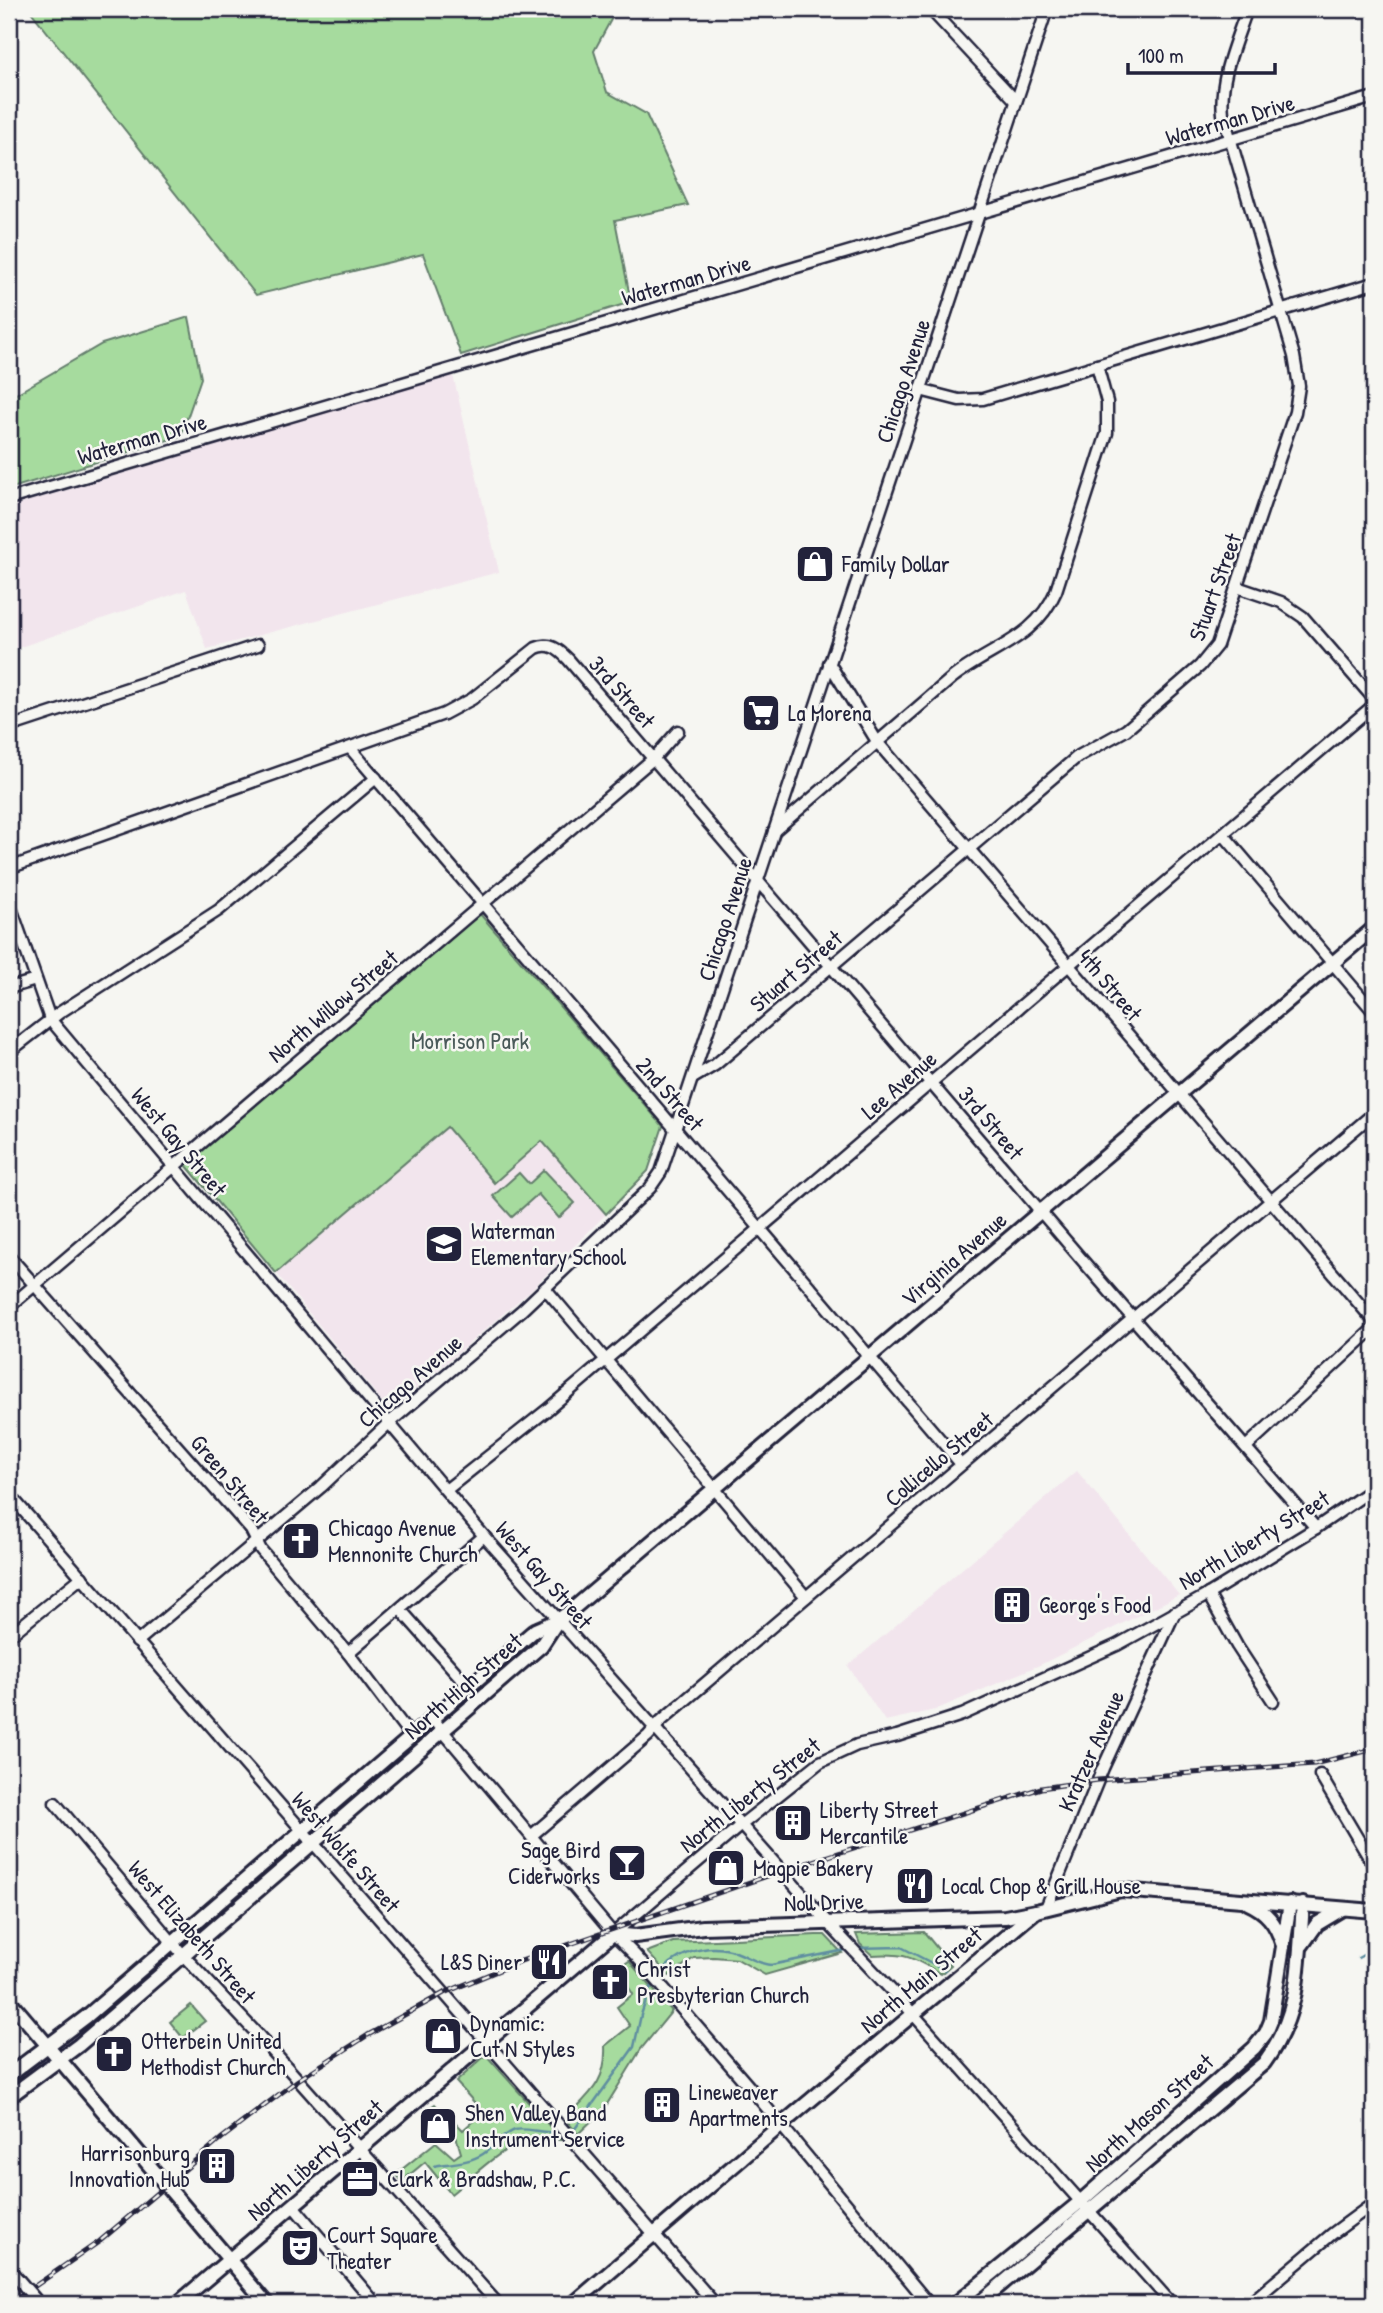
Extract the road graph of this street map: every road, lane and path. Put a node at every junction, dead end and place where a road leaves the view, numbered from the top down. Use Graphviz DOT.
graph roads {
  1 [pos="1047,9"];
  2 [pos="1247,9"];
  3 [pos="935,11"];
  4 [pos="1374,97"];
  5 [pos="1016,101"];
  6 [pos="1230,140"];
  7 [pos="978,214"];
  8 [pos="1374,283"];
  9 [pos="1280,311"];
  10 [pos="1097,365"];
  11 [pos="920,390"];
  12 [pos="9,499"];
  13 [pos="1237,587"];
  14 [pos="258,645"];
  15 [pos="829,663"];
  16 [pos="1374,699"];
  17 [pos="1374,705"];
  18 [pos="9,727"];
  19 [pos="678,731"];
  20 [pos="878,743"];
  21 [pos="350,748"];
  22 [pos="654,758"];
  23 [pos="376,778"];
  24 [pos="774,831"];
  25 [pos="1223,834"];
  26 [pos="969,849"];
  27 [pos="9,869"];
  28 [pos="758,879"];
  29 [pos="9,902"];
  30 [pos="482,905"];
  31 [pos="1374,928"];
  32 [pos="1333,963"];
  33 [pos="1068,965"];
  34 [pos="832,966"];
  35 [pos="36,980"];
  36 [pos="9,988"];
  37 [pos="1374,1012"];
  38 [pos="50,1019"];
  39 [pos="9,1052"];
  40 [pos="693,1078"];
  41 [pos="931,1082"];
  42 [pos="1179,1095"];
  43 [pos="1374,1113"];
  44 [pos="677,1129"];
  45 [pos="173,1166"];
  46 [pos="1270,1202"];
  47 [pos="1041,1212"];
  48 [pos="759,1230"];
  49 [pos="9,1256"];
  50 [pos="34,1285"];
  51 [pos="545,1288"];
  52 [pos="9,1307"];
  53 [pos="1133,1319"];
  54 [pos="1374,1321"];
  55 [pos="1374,1328"];
  56 [pos="870,1358"];
  57 [pos="605,1360"];
  58 [pos="389,1423"];
  59 [pos="1246,1447"];
  60 [pos="961,1464"];
  61 [pos="1374,1488"];
  62 [pos="446,1490"];
  63 [pos="715,1490"];
  64 [pos="9,1494"];
  65 [pos="1316,1528"];
  66 [pos="484,1536"];
  67 [pos="257,1541"];
  68 [pos="82,1577"];
  69 [pos="1208,1594"];
  70 [pos="806,1597"];
  71 [pos="400,1609"];
  72 [pos="1175,1612"];
  73 [pos="558,1620"];
  74 [pos="9,1636"];
  75 [pos="137,1642"];
  76 [pos="348,1653"];
  77 [pos="468,1686"];
  78 [pos="1273,1701"];
  79 [pos="431,1717"];
  80 [pos="654,1727"];
  81 [pos="443,1731"];
  82 [pos="410,1735"];
  83 [pos="1320,1774"];
  84 [pos="55,1803"];
  85 [pos="741,1825"];
  86 [pos="300,1830"];
  87 [pos="531,1836"];
  88 [pos="312,1844"];
  89 [pos="1374,1866"];
  90 [pos="1241,1899"];
  91 [pos="1297,1904"];
  92 [pos="1343,1908"];
  93 [pos="1041,1910"];
  94 [pos="1374,1911"];
  95 [pos="828,1923"];
  96 [pos="613,1934"];
  97 [pos="172,1942"];
  98 [pos="1283,1946"];
  99 [pos="1300,1948"];
  100 [pos="183,1955"];
  101 [pos="9,2000"];
  102 [pos="913,2014"];
  103 [pos="486,2041"];
  104 [pos="49,2046"];
  105 [pos="61,2060"];
  106 [pos="9,2075"];
  107 [pos="9,2097"];
  108 [pos="781,2125"];
  109 [pos="360,2150"];
  110 [pos="1374,2203"];
  111 [pos="293,2207"];
  112 [pos="1084,2207"];
  113 [pos="654,2235"];
  114 [pos="229,2261"];
  115 [pos="9,2269"];
  116 [pos="38,2302"];
  117 [pos="177,2304"];
  118 [pos="267,2304"];
  119 [pos="376,2304"];
  120 [pos="498,2304"];
  121 [pos="573,2304"];
  122 [pos="715,2304"];
  123 [pos="929,2304"];
  124 [pos="955,2304"];
  125 [pos="978,2304"];
  126 [pos="1172,2304"];
  127 [pos="1249,2304"];
  1 -- 5 [label="street, Chicago Avenue"];
  2 -- 6 [label="street, Stuart Street"];
  3 -- 5 [label="street"];
  4 -- 6 [label="street, Waterman Drive"];
  5 -- 7 [label="street, Chicago Avenue"];
  6 -- 7 [label="street, Waterman Drive"];
  6 -- 9 [label="street, Stuart Street"];
  7 -- 11 [label="street, Chicago Avenue"];
  7 -- 12 [label="street, Waterman Drive"];
  8 -- 9 [label="street"];
  9 -- 10 [label="street"];
  9 -- 13 [label="street, Stuart Street"];
  10 -- 11 [label="street"];
  10 -- 20 [label="street"];
  11 -- 15 [label="street, Chicago Avenue"];
  13 -- 16 [label="street"];
  13 -- 26 [label="street, Stuart Street"];
  14 -- 18 [label="street"];
  15 -- 20 [label="street, 4th Street"];
  15 -- 24 [label="street, Chicago Avenue"];
  17 -- 25 [label="street, Lee Avenue"];
  19 -- 22 [label="street, North Willow Street"];
  20 -- 24 [label="street"];
  20 -- 26 [label="street, 4th Street"];
  21 -- 22 [label="street, 3rd Street"];
  21 -- 23 [label="street, 2nd Street"];
  21 -- 27 [label="street"];
  22 -- 28 [label="street, 3rd Street"];
  22 -- 30 [label="street, North Willow Street"];
  23 -- 30 [label="street, 2nd Street"];
  23 -- 38 [label="street"];
  24 -- 28 [label="street, Chicago Avenue"];
  25 -- 32 [label="street"];
  25 -- 33 [label="street, Lee Avenue"];
  26 -- 33 [label="street, 4th Street"];
  26 -- 34 [label="street, Stuart Street"];
  28 -- 34 [label="street, 3rd Street"];
  28 -- 40 [label="street, Chicago Avenue"];
  29 -- 35 [label="street, West Gay Street"];
  30 -- 44 [label="street, 2nd Street"];
  30 -- 45 [label="street, North Willow Street"];
  31 -- 32 [label="main road, Virginia Avenue"];
  32 -- 37 [label="street"];
  32 -- 42 [label="main road, Virginia Avenue"];
  33 -- 41 [label="street, Lee Avenue"];
  33 -- 42 [label="street, 4th Street"];
  34 -- 40 [label="street, Stuart Street"];
  34 -- 41 [label="street, 3rd Street"];
  35 -- 36 [label="street"];
  35 -- 38 [label="street, West Gay Street"];
  38 -- 39 [label="street"];
  38 -- 45 [label="street, West Gay Street"];
  40 -- 44 [label="street, Chicago Avenue"];
  41 -- 47 [label="street, 3rd Street"];
  41 -- 48 [label="street, Lee Avenue"];
  42 -- 46 [label="street, 4th Street"];
  42 -- 47 [label="main road, Virginia Avenue"];
  43 -- 46 [label="street, Collicello Street"];
  44 -- 48 [label="street, 2nd Street"];
  44 -- 51 [label="street, Chicago Avenue"];
  45 -- 50 [label="street, North Willow Street"];
  45 -- 58 [label="street, West Gay Street"];
  46 -- 53 [label="street, Collicello Street"];
  46 -- 54 [label="street, 4th Street"];
  47 -- 53 [label="street, 3rd Street"];
  47 -- 56 [label="main road, Virginia Avenue"];
  48 -- 56 [label="street, 2nd Street"];
  48 -- 57 [label="street, Lee Avenue"];
  49 -- 50 [label="street, Green Street"];
  50 -- 52 [label="street, North Willow Street"];
  50 -- 67 [label="street, Green Street"];
  51 -- 57 [label="street"];
  51 -- 58 [label="street, Chicago Avenue"];
  53 -- 59 [label="street, 3rd Street"];
  53 -- 60 [label="street, Collicello Street"];
  55 -- 59 [label="street"];
  56 -- 60 [label="street, 2nd Street"];
  56 -- 63 [label="main road, Virginia Avenue"];
  57 -- 62 [label="street, Lee Avenue"];
  57 -- 63 [label="street"];
  58 -- 62 [label="street, West Gay Street"];
  58 -- 67 [label="street, Chicago Avenue"];
  59 -- 65 [label="street, 3rd Street"];
  60 -- 70 [label="street, Collicello Street"];
  61 -- 65 [label="street, North Liberty Street"];
  62 -- 66 [label="street, West Gay Street"];
  63 -- 70 [label="street"];
  63 -- 73 [label="main road, Virginia Avenue"];
  64 -- 68 [label="street, West Wolfe Street"];
  65 -- 69 [label="street, North Liberty Street"];
  66 -- 71 [label="street"];
  66 -- 73 [label="street, West Gay Street"];
  67 -- 75 [label="street, Chicago Avenue"];
  67 -- 76 [label="street, Green Street"];
  68 -- 74 [label="street"];
  68 -- 75 [label="street, West Wolfe Street"];
  69 -- 72 [label="street, North Liberty Street"];
  69 -- 78 [label="street"];
  70 -- 80 [label="street, Collicello Street"];
  71 -- 76 [label="street"];
  71 -- 77 [label="street"];
  72 -- 85 [label="street, North Liberty Street"];
  72 -- 93 [label="street, Kratzer Avenue"];
  73 -- 77 [label="main road, North High Street"];
  73 -- 80 [label="street, West Gay Street"];
  73 -- 81 [label="main road, North High Street"];
  75 -- 86 [label="street, West Wolfe Street"];
  76 -- 82 [label="street, Green Street"];
  77 -- 79 [label="main road, North High Street"];
  79 -- 81 [label="street"];
  79 -- 82 [label="main road, North High Street"];
  80 -- 85 [label="street, West Gay Street"];
  80 -- 87 [label="street, Collicello Street"];
  81 -- 87 [label="street"];
  81 -- 88 [label="main road, North High Street"];
  82 -- 86 [label="main road, North High Street"];
  83 -- 89 [label="street"];
  84 -- 97 [label="street, West Elizabeth Street"];
  85 -- 95 [label="street, West Gay Street"];
  85 -- 96 [label="street, North Liberty Street"];
  86 -- 88 [label="street, West Wolfe Street"];
  86 -- 97 [label="main road, North High Street"];
  87 -- 96 [label="street"];
  88 -- 100 [label="main road, North High Street"];
  88 -- 103 [label="street, West Wolfe Street"];
  90 -- 91 [label="main road, North Main Street"];
  90 -- 93 [label="main road, North Main Street"];
  90 -- 98 [label="main road"];
  91 -- 92 [label="main road, North Main Street"];
  91 -- 98 [label="main road, North Mason Street"];
  91 -- 99 [label="main road, North Mason Street"];
  92 -- 94 [label="main road, North Main Street"];
  92 -- 99 [label="main road"];
  93 -- 95 [label="main road, Noll Drive"];
  93 -- 102 [label="main road, North Main Street"];
  95 -- 96 [label="main road, Noll Drive"];
  95 -- 102 [label="street, West Gay Street"];
  96 -- 103 [label="main road, North Liberty Street"];
  96 -- 108 [label="street"];
  97 -- 100 [label="street, West Elizabeth Street"];
  97 -- 104 [label="main road, North High Street"];
  98 -- 112 [label="main road, North Mason Street"];
  99 -- 112 [label="main road, North Mason Street"];
  100 -- 105 [label="main road, North High Street"];
  100 -- 109 [label="street, West Elizabeth Street"];
  101 -- 104 [label="main road"];
  102 -- 108 [label="main road, North Main Street"];
  102 -- 112 [label="street, West Gay Street"];
  103 -- 109 [label="main road, North Liberty Street"];
  103 -- 113 [label="street, West Wolfe Street"];
  104 -- 105 [label="main road"];
  104 -- 106 [label="main road, North High Street"];
  105 -- 107 [label="main road, North High Street"];
  105 -- 114 [label="main road"];
  108 -- 113 [label="main road, North Main Street"];
  108 -- 123 [label="street"];
  109 -- 111 [label="main road, North Liberty Street"];
  109 -- 120 [label="street, West Elizabeth Street"];
  110 -- 127 [label="street"];
  111 -- 114 [label="main road, North Liberty Street"];
  111 -- 119 [label="street"];
  112 -- 124 [label="main road, North Mason Street"];
  112 -- 125 [label="main road, North Mason Street"];
  112 -- 126 [label="street, West Gay Street"];
  113 -- 121 [label="main road, North Main Street"];
  113 -- 122 [label="street, West Wolfe Street"];
  114 -- 117 [label="main road, North Liberty Street"];
  114 -- 118 [label="main road"];
  115 -- 116 [label="street, bridge"];
}
